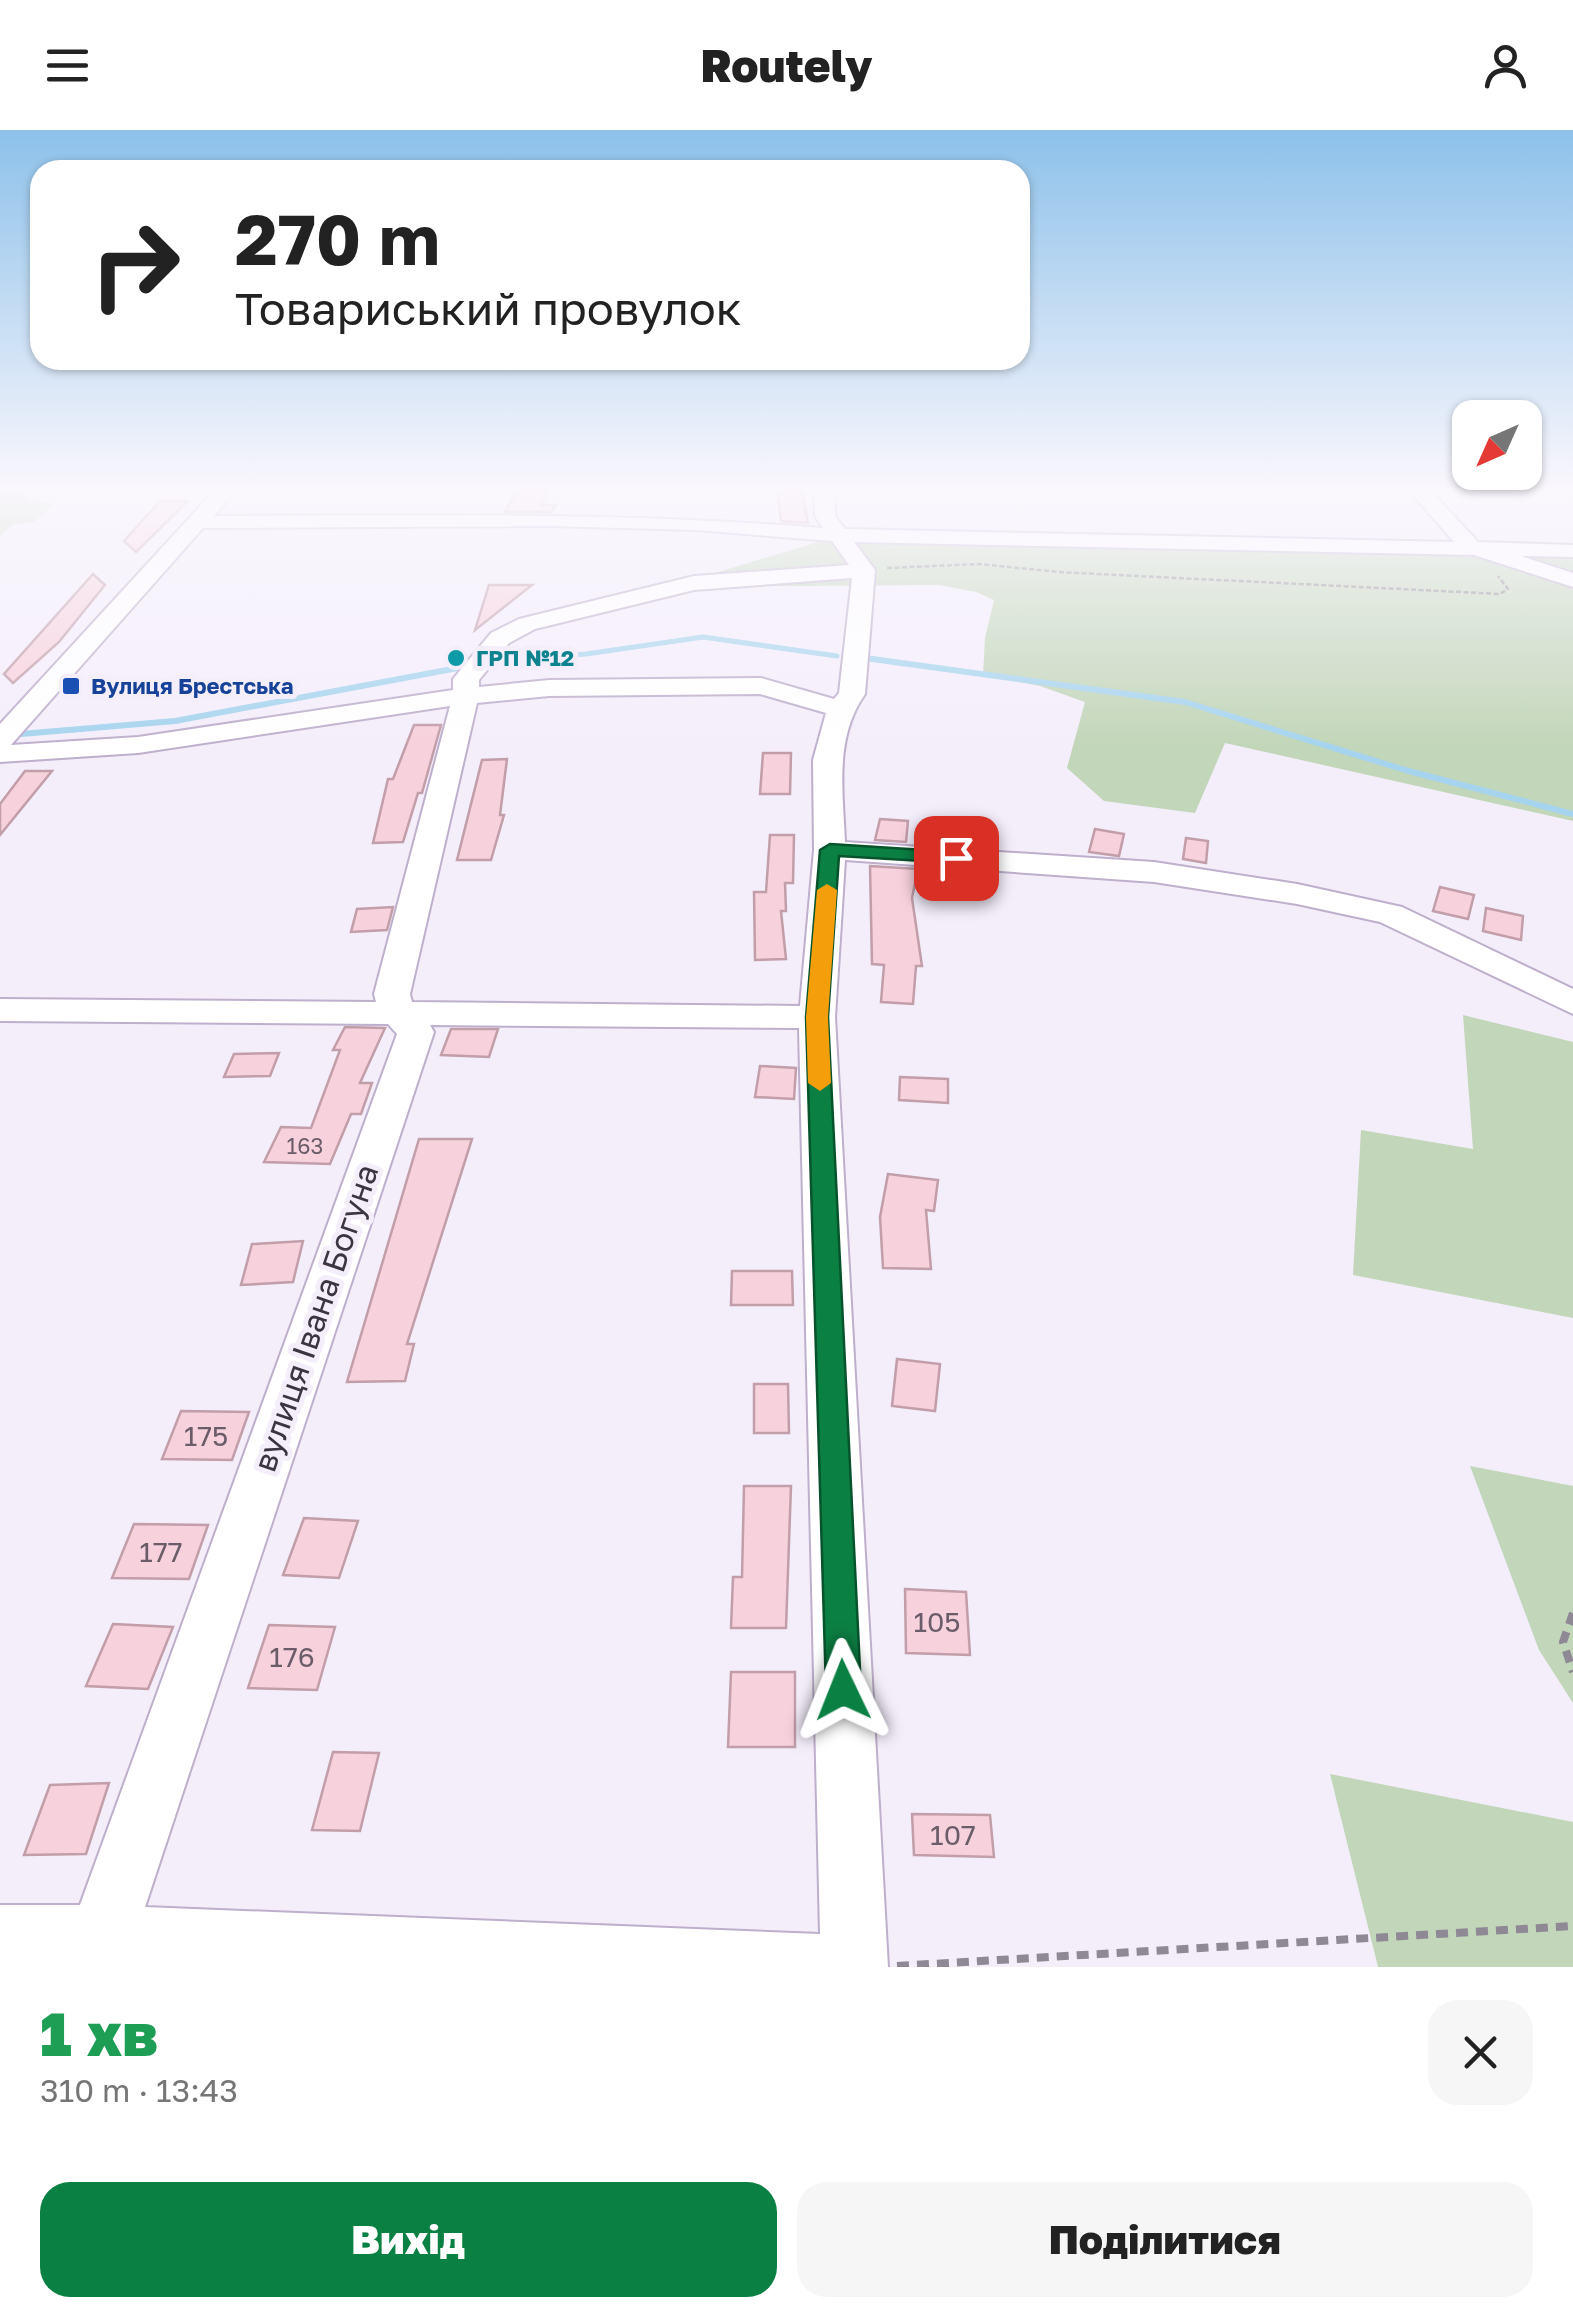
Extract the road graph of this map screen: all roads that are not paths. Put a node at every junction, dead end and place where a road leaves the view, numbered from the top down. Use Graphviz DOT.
graph roads {
  1 [pos="148,576"];
  2 [pos="789,576"];
  3 [pos="863,576"];
  4 [pos="466,696"];
  5 [pos="840,708"];
  6 [pos="0,740"];
  7 [pos="0,754"];
  8 [pos="830,850"];
  9 [pos="1573,1003"];
  10 [pos="0,1010"];
  11 [pos="397,1014"];
  12 [pos="817,1017"];
  13 [pos="0,1938"];
  14 [pos="96,1952"];
  15 [pos="819,1967"];
  16 [pos="854,1967"];
  1 -- 6 [label="street"];
  2 -- 4 [label="street, вулиця Івана Богуна"];
  3 -- 5 [label="street"];
  4 -- 5 [label="street"];
  4 -- 7 [label="street"];
  4 -- 11 [label="street, вулиця Івана Богуна"];
  5 -- 8 [label="street"];
  8 -- 9 [label="street"];
  8 -- 12 [label="street"];
  10 -- 11 [label="street"];
  11 -- 12 [label="street"];
  11 -- 14 [label="street, вулиця Івана Богуна"];
  12 -- 16 [label="street"];
  13 -- 14 [label="street"];
  14 -- 15 [label="street"];
}
